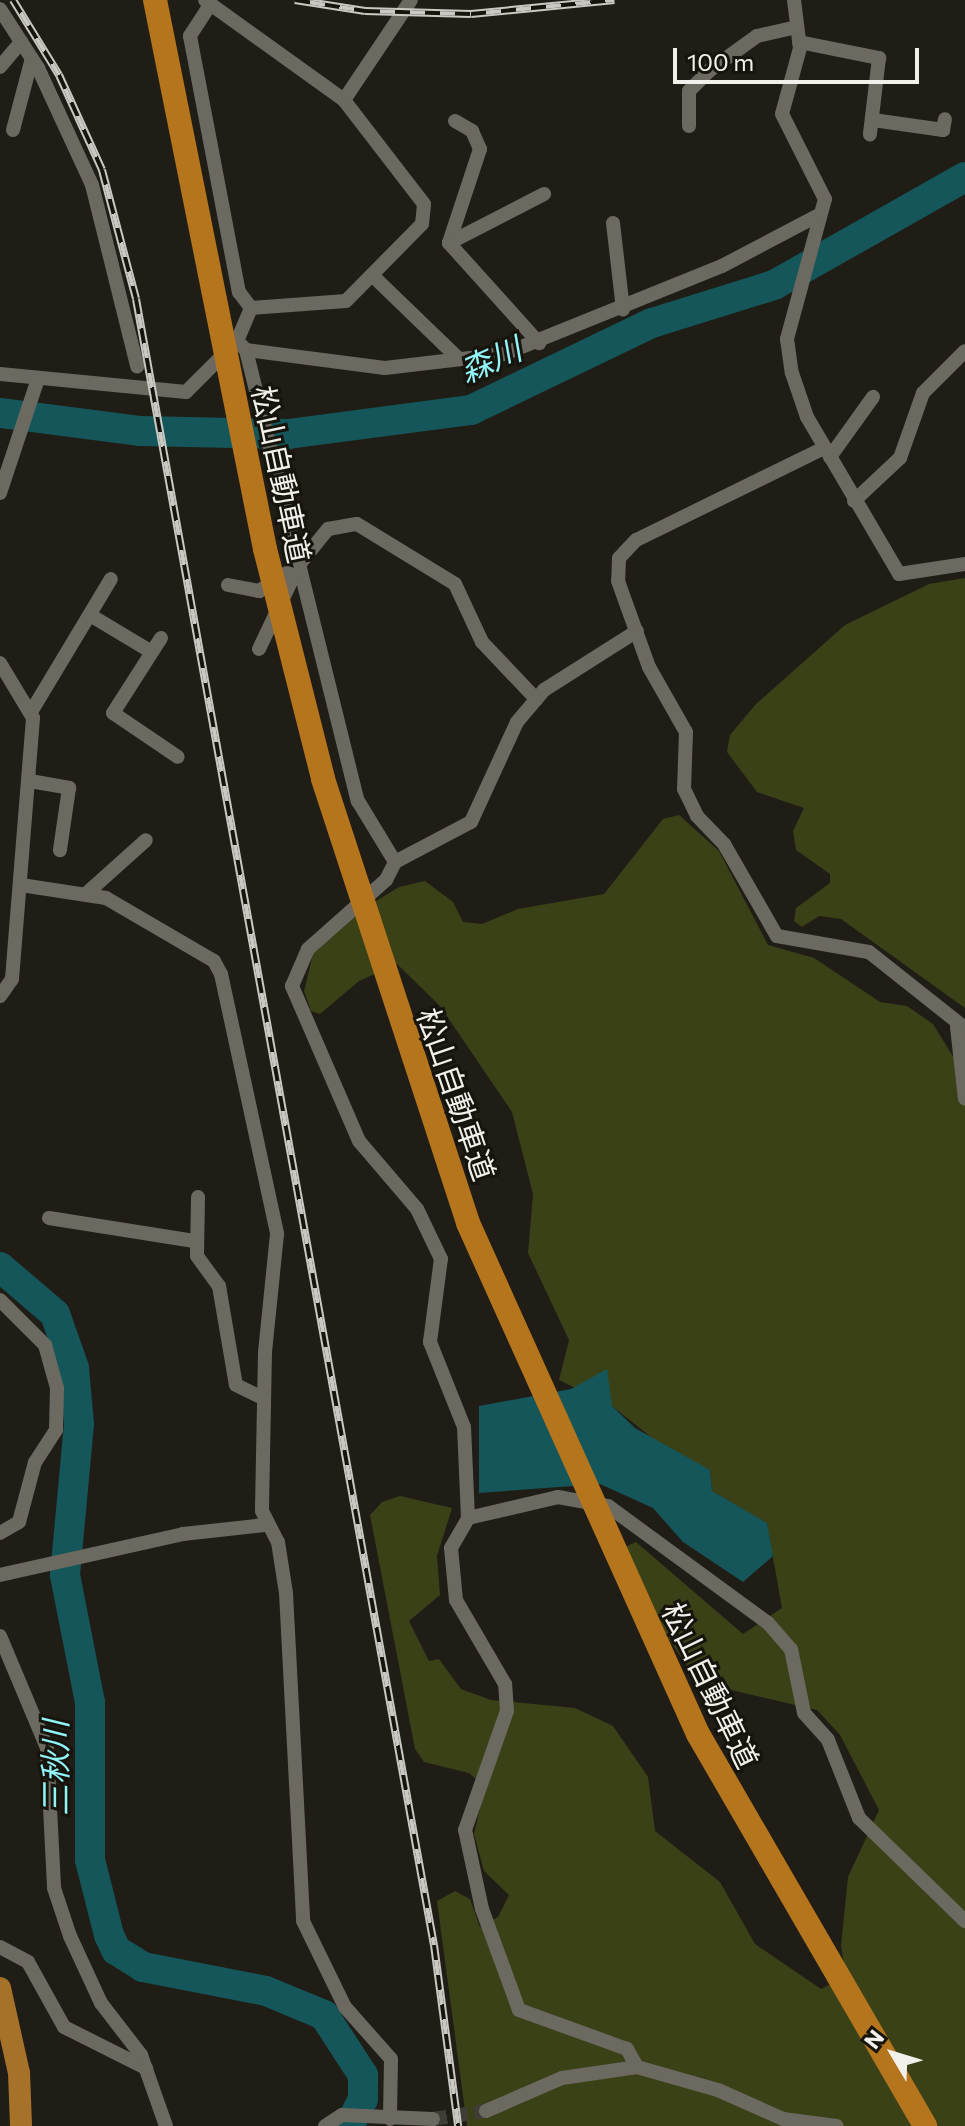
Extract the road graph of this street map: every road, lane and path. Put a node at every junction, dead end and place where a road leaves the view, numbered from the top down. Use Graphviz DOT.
graph roads {
  1 [pos="155,0"];
  2 [pos="411,0"];
  3 [pos="794,0"];
  4 [pos="207,3"];
  5 [pos="0,9"];
  6 [pos="798,34"];
  7 [pos="21,42"];
  8 [pos="32,58"];
  9 [pos="0,67"];
  10 [pos="344,100"];
  11 [pos="945,119"];
  12 [pos="455,121"];
  13 [pos="689,126"];
  14 [pos="13,130"];
  15 [pos="544,194"];
  16 [pos="816,222"];
  17 [pos="613,223"];
  18 [pos="449,243"];
  19 [pos="373,276"];
  20 [pos="251,308"];
  21 [pos="623,309"];
  22 [pos="539,343"];
  23 [pos="242,345"];
  24 [pos="965,351"];
  25 [pos="459,359"];
  26 [pos="137,366"];
  27 [pos="0,374"];
  28 [pos="36,386"];
  29 [pos="873,397"];
  30 [pos="827,452"];
  31 [pos="0,493"];
  32 [pos="854,501"];
  33 [pos="965,564"];
  34 [pos="298,566"];
  35 [pos="111,579"];
  36 [pos="228,585"];
  37 [pos="90,615"];
  38 [pos="637,631"];
  39 [pos="161,638"];
  40 [pos="259,649"];
  41 [pos="150,651"];
  42 [pos="0,663"];
  43 [pos="536,699"];
  44 [pos="31,712"];
  45 [pos="178,757"];
  46 [pos="30,781"];
  47 [pos="146,840"];
  48 [pos="60,850"];
  49 [pos="395,862"];
  50 [pos="21,885"];
  51 [pos="87,893"];
  52 [pos="0,996"];
  53 [pos="961,1027"];
  54 [pos="965,1099"];
  55 [pos="198,1197"];
  56 [pos="49,1218"];
  57 [pos="194,1241"];
  58 [pos="0,1300"];
  59 [pos="263,1398"];
  60 [pos="468,1518"];
  61 [pos="265,1525"];
  62 [pos="0,1533"];
  63 [pos="0,1575"];
  64 [pos="0,1636"];
  65 [pos="965,1921"];
  66 [pos="0,1947"];
  67 [pos="0,1988"];
  68 [pos="637,2067"];
  69 [pos="146,2068"];
  70 [pos="486,2111"];
  71 [pos="390,2119"];
  72 [pos="433,2119"];
  73 [pos="21,2126"];
  74 [pos="166,2126"];
  75 [pos="325,2126"];
  76 [pos="837,2126"];
  77 [pos="925,2126"];
  1 -- 77 [label="highway, 松山自動車道"];
  2 -- 10 [label="street"];
  3 -- 6 [label="street"];
  4 -- 10 [label="street"];
  4 -- 20 [label="street"];
  5 -- 7 [label="street"];
  6 -- 11 [label="street"];
  6 -- 13 [label="street"];
  6 -- 16 [label="street"];
  7 -- 8 [label="street"];
  7 -- 9 [label="street"];
  8 -- 14 [label="street"];
  8 -- 26 [label="street"];
  10 -- 19 [label="street"];
  12 -- 18 [label="street"];
  15 -- 18 [label="street"];
  16 -- 21 [label="street"];
  16 -- 30 [label="street"];
  17 -- 21 [label="street"];
  18 -- 22 [label="street"];
  19 -- 20 [label="street"];
  19 -- 25 [label="street"];
  20 -- 23 [label="street"];
  21 -- 22 [label="street"];
  22 -- 25 [label="street"];
  23 -- 25 [label="street"];
  23 -- 28 [label="street"];
  23 -- 34 [label="street"];
  24 -- 32 [label="street"];
  27 -- 28 [label="street"];
  28 -- 31 [label="street"];
  29 -- 30 [label="street"];
  30 -- 32 [label="street"];
  30 -- 38 [label="street"];
  32 -- 33 [label="street"];
  34 -- 36 [label="street"];
  34 -- 40 [label="street"];
  34 -- 43 [label="street"];
  34 -- 49 [label="street"];
  35 -- 37 [label="street"];
  37 -- 41 [label="street"];
  37 -- 44 [label="street"];
  38 -- 43 [label="street"];
  38 -- 53 [label="street"];
  39 -- 41 [label="street"];
  41 -- 45 [label="street"];
  42 -- 44 [label="street"];
  43 -- 49 [label="street"];
  44 -- 46 [label="street"];
  46 -- 48 [label="street"];
  46 -- 50 [label="street"];
  47 -- 51 [label="street"];
  49 -- 60 [label="street"];
  50 -- 51 [label="street"];
  50 -- 52 [label="street"];
  51 -- 59 [label="street"];
  53 -- 54 [label="street"];
  55 -- 57 [label="street"];
  56 -- 57 [label="street"];
  57 -- 59 [label="street"];
  58 -- 62 [label="street"];
  59 -- 61 [label="street"];
  60 -- 65 [label="street"];
  60 -- 68 [label="street"];
  61 -- 63 [label="street"];
  61 -- 71 [label="street"];
  64 -- 69 [label="street"];
  66 -- 69 [label="street"];
  67 -- 73 [label="highway"];
  68 -- 70 [label="street"];
  68 -- 76 [label="street"];
  69 -- 74 [label="street"];
  71 -- 72 [label="street"];
  71 -- 75 [label="street"];
}
